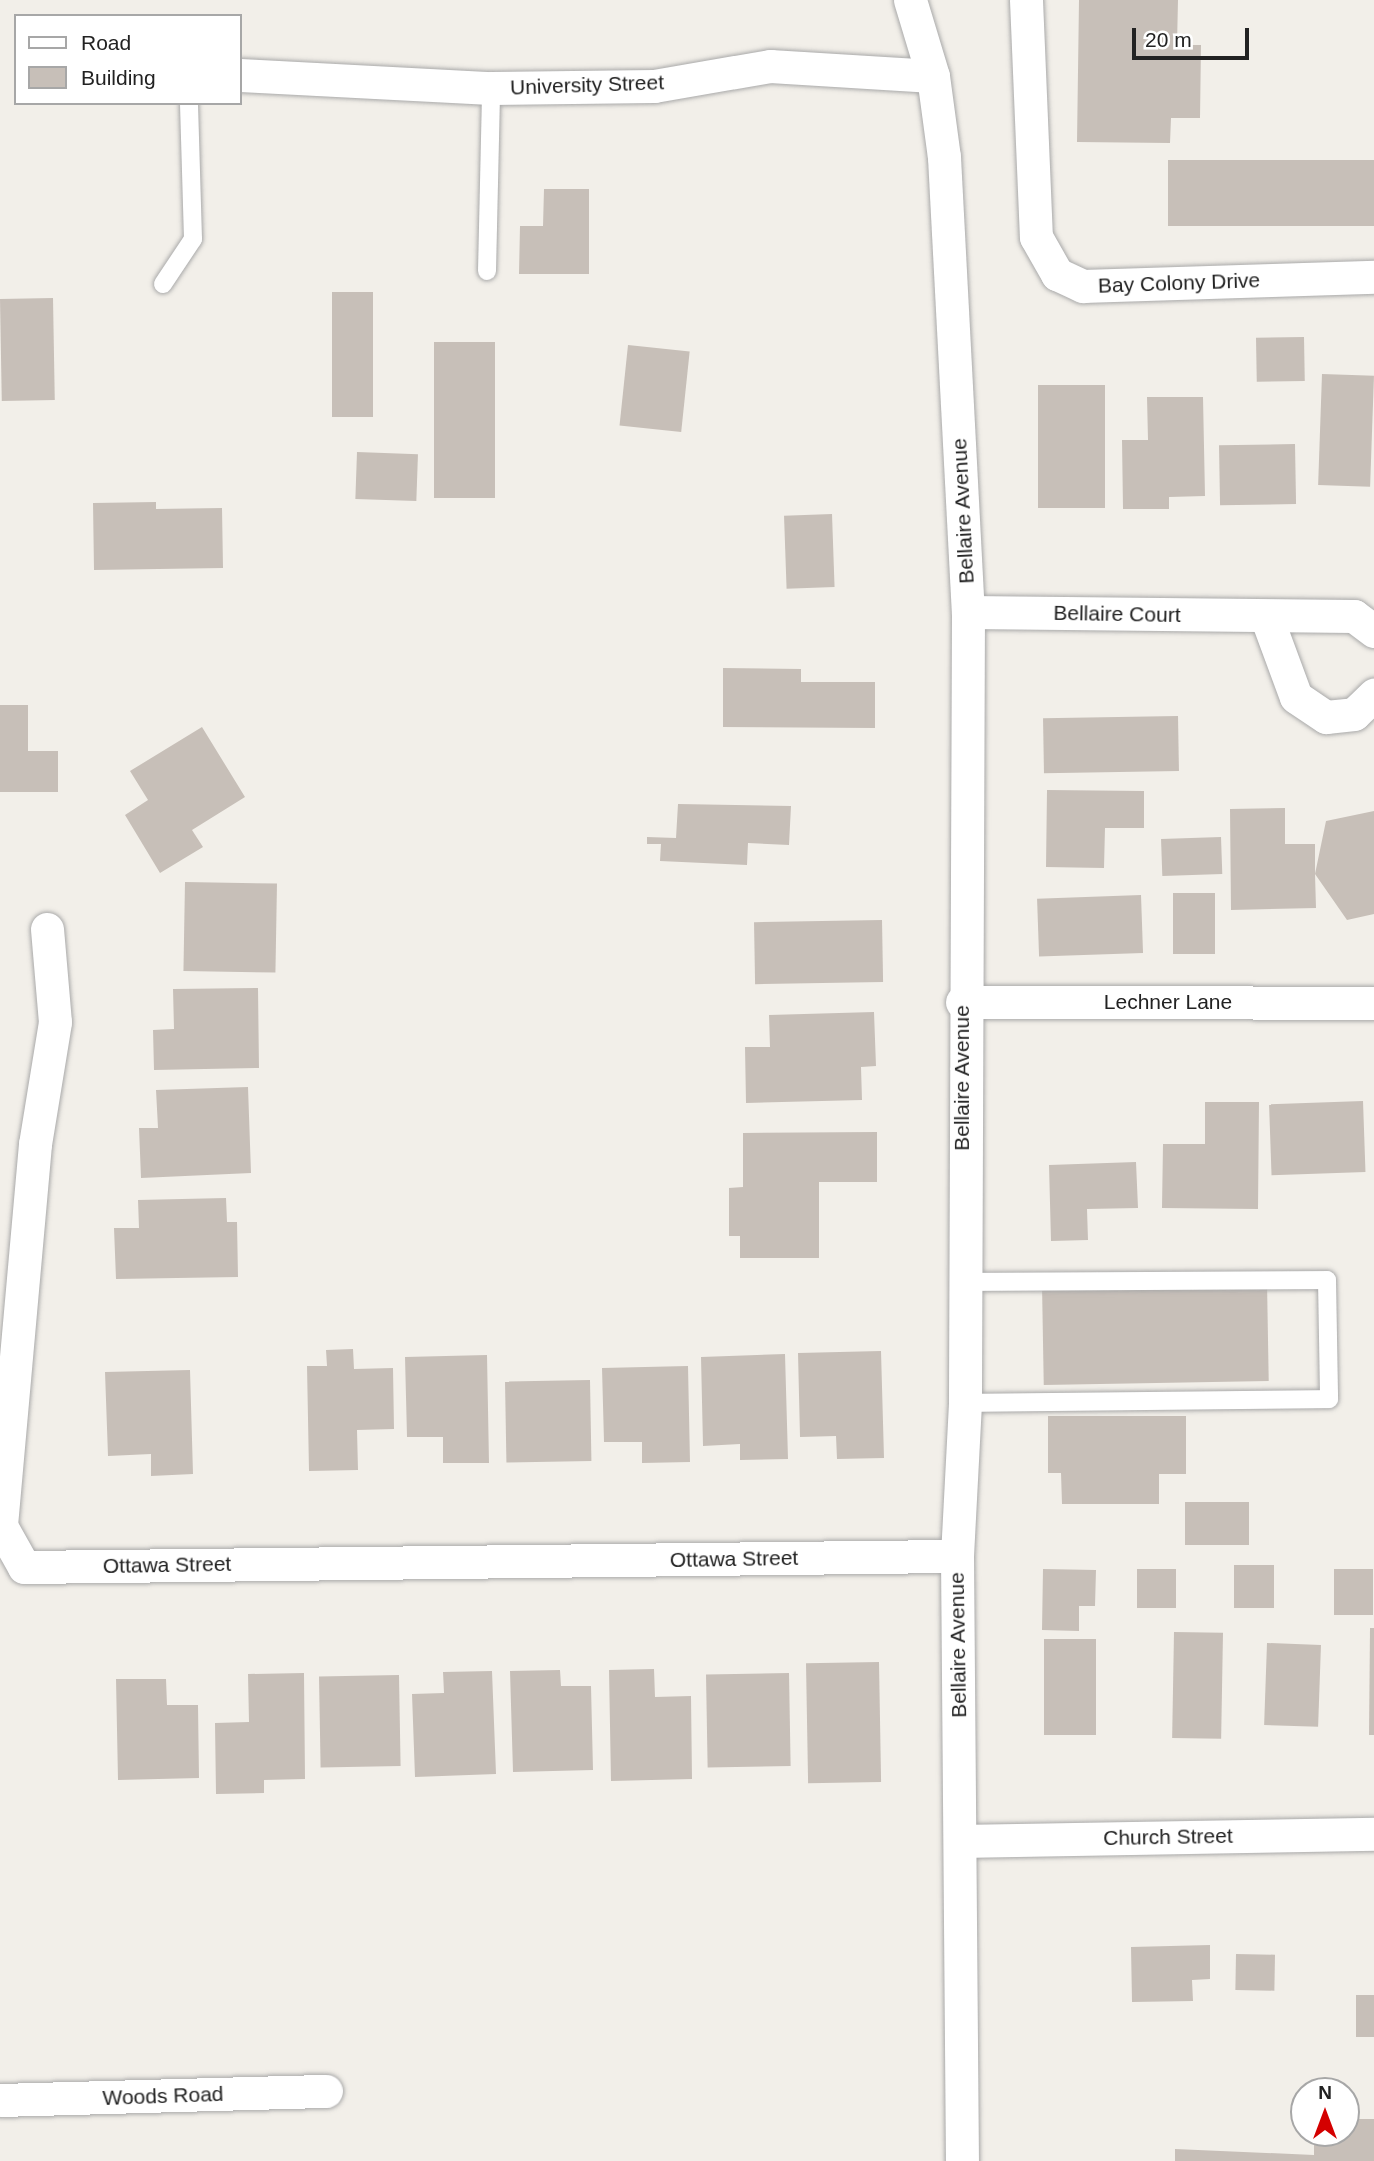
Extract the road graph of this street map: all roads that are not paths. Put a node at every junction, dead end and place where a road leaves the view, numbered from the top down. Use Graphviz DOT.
graph roads {
  1 [pos="910,0"];
  2 [pos="1026,0"];
  3 [pos="242,75"];
  4 [pos="933,76"];
  5 [pos="491,88"];
  6 [pos="189,105"];
  7 [pos="487,271"];
  8 [pos="1374,278"];
  9 [pos="163,284"];
  10 [pos="968,612"];
  11 [pos="1266,616"];
  12 [pos="1374,631"];
  13 [pos="1374,695"];
  14 [pos="47,929"];
  15 [pos="962,1002"];
  16 [pos="1374,1003"];
  17 [pos="963,1282"];
  18 [pos="965,1403"];
  19 [pos="957,1556"];
  20 [pos="1374,1834"];
  21 [pos="961,1841"];
  22 [pos="326,2091"];
  23 [pos="0,2101"];
  24 [pos="962,2161"];
  1 -- 4 [label="street, Bellaire Avenue"];
  2 -- 8 [label="street, Bay Colony Drive"];
  3 -- 5 [label="street, University Street"];
  4 -- 5 [label="street, University Street"];
  4 -- 10 [label="street, Bellaire Avenue"];
  5 -- 7 [label="lane"];
  6 -- 9 [label="lane"];
  10 -- 11 [label="street, Bellaire Court"];
  10 -- 15 [label="street, Bellaire Avenue"];
  11 -- 12 [label="street, Bellaire Court"];
  11 -- 13 [label="street"];
  14 -- 19 [label="street, Ottawa Street"];
  15 -- 16 [label="street, Lechner Lane"];
  15 -- 17 [label="street, Bellaire Avenue"];
  17 -- 18 [label="street, Bellaire Avenue"];
  17 -- 18 [label="lane"];
  18 -- 19 [label="street, Bellaire Avenue"];
  19 -- 21 [label="street, Bellaire Avenue"];
  20 -- 21 [label="street, Church Street"];
  21 -- 24 [label="street, Bellaire Avenue"];
  22 -- 23 [label="street, Woods Road"];
}
